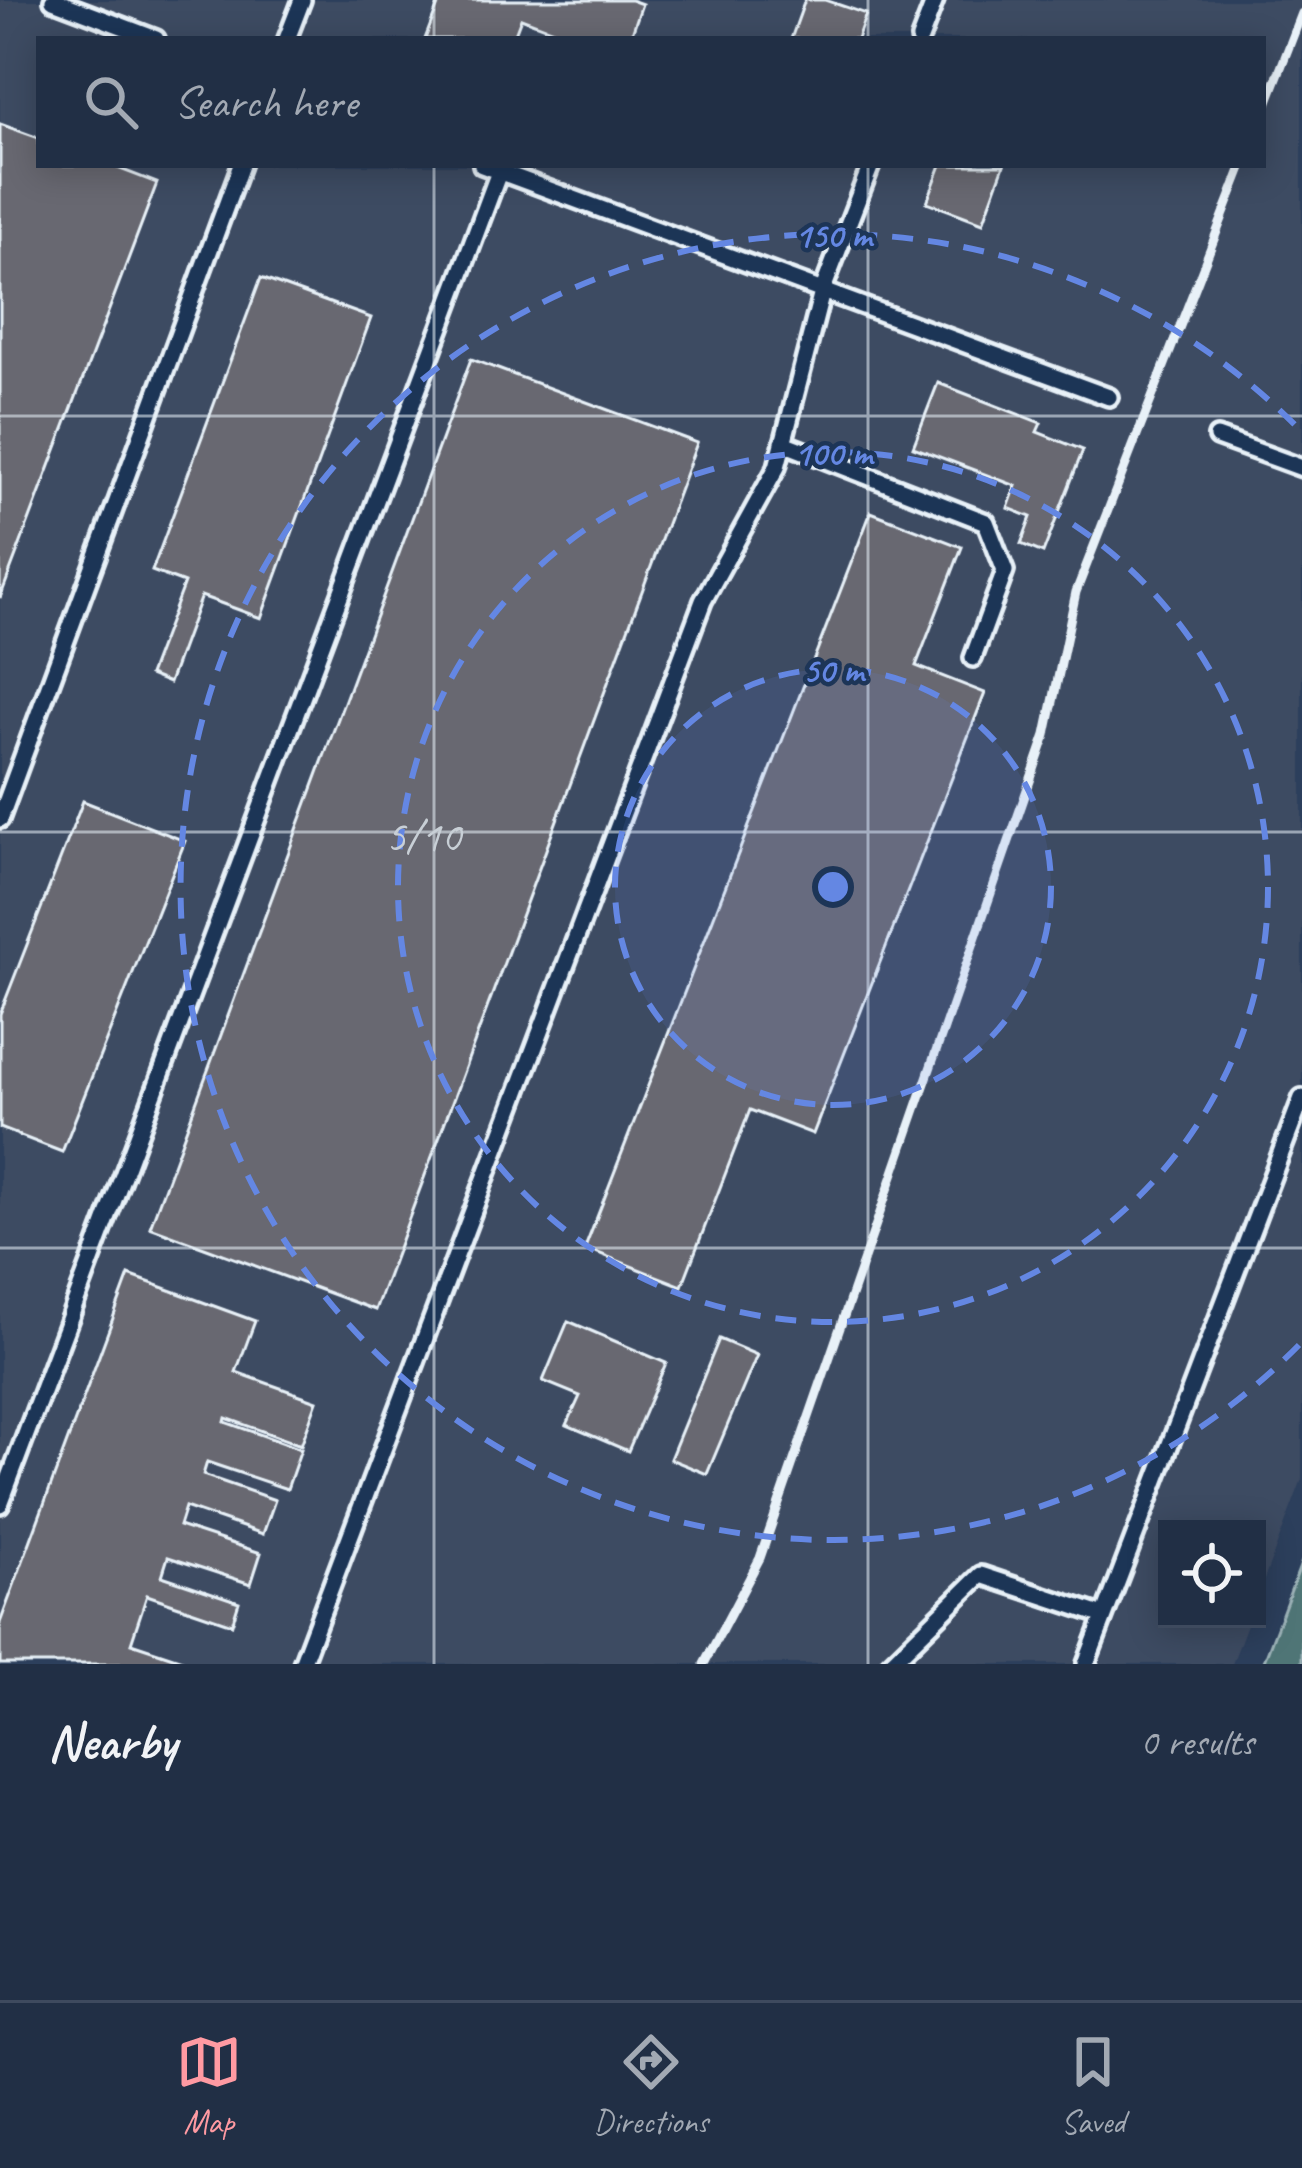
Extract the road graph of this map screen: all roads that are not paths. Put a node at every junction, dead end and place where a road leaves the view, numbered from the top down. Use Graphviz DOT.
graph roads {
  1 [pos="53,0"];
  2 [pos="302,0"];
  3 [pos="935,0"];
  4 [pos="148,36"];
  5 [pos="288,36"];
  6 [pos="921,36"];
  7 [pos="240,168"];
  8 [pos="489,168"];
  9 [pos="870,168"];
  10 [pos="499,172"];
  11 [pos="822,292"];
  12 [pos="1109,397"];
  13 [pos="1217,437"];
  14 [pos="783,442"];
  15 [pos="1302,468"];
  16 [pos="973,658"];
  17 [pos="0,819"];
  18 [pos="1302,1099"];
  19 [pos="0,1504"];
  20 [pos="1104,1616"];
  21 [pos="302,1664"];
  22 [pos="890,1664"];
  23 [pos="1085,1664"];
  1 -- 4 [label="lane"];
  2 -- 5 [label="lane"];
  3 -- 6 [label="lane"];
  7 -- 17 [label="lane"];
  8 -- 10 [label="lane"];
  9 -- 11 [label="lane"];
  10 -- 11 [label="lane"];
  10 -- 19 [label="lane"];
  11 -- 12 [label="lane"];
  11 -- 14 [label="lane"];
  13 -- 15 [label="lane"];
  14 -- 16 [label="lane"];
  14 -- 21 [label="lane"];
  18 -- 20 [label="lane"];
  20 -- 22 [label="lane"];
  20 -- 23 [label="lane"];
}
